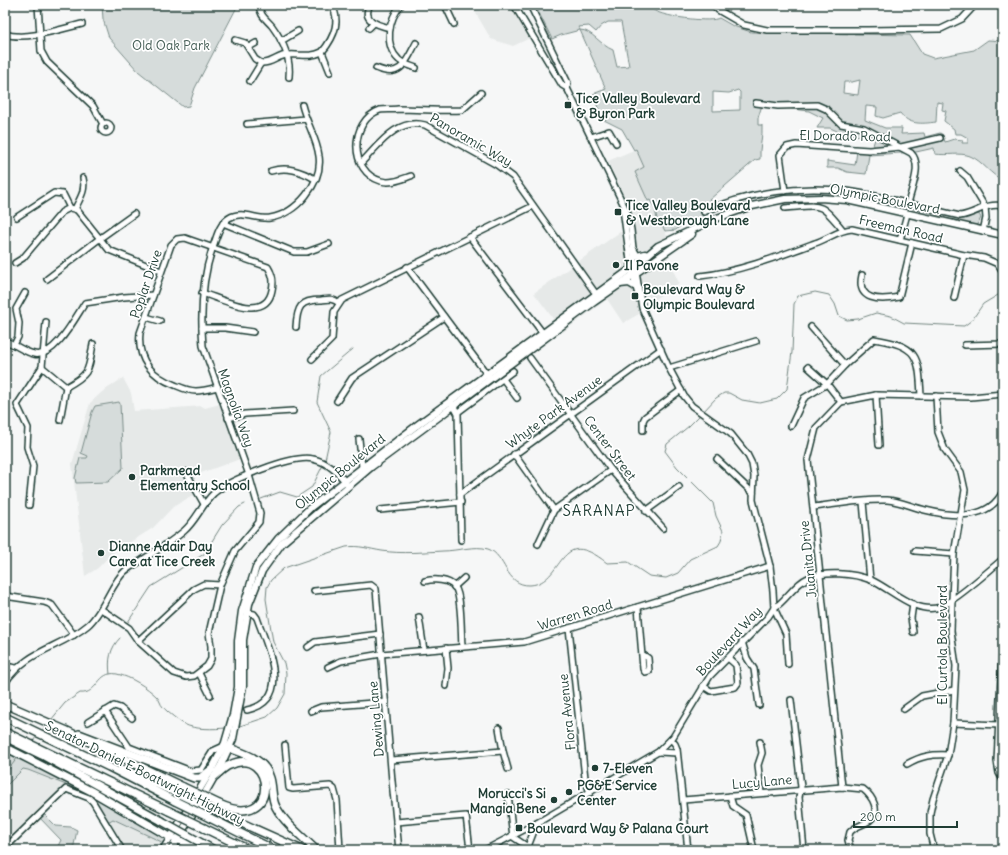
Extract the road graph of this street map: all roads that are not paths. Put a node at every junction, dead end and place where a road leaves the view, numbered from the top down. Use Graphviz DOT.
graph roads {
  1 [pos="38,5"];
  2 [pos="259,5"];
  3 [pos="334,5"];
  4 [pos="370,5"];
  5 [pos="401,5"];
  6 [pos="445,5"];
  7 [pos="514,5"];
  8 [pos="530,5"];
  9 [pos="714,5"];
  10 [pos="975,5"];
  11 [pos="374,23"];
  12 [pos="82,24"];
  13 [pos="454,24"];
  14 [pos="369,28"];
  15 [pos="390,28"];
  16 [pos="298,31"];
  17 [pos="5,34"];
  18 [pos="39,34"];
  19 [pos="235,40"];
  20 [pos="281,41"];
  21 [pos="256,43"];
  22 [pos="416,43"];
  23 [pos="249,47"];
  24 [pos="322,52"];
  25 [pos="287,55"];
  26 [pos="261,63"];
  27 [pos="405,63"];
  28 [pos="376,68"];
  29 [pos="416,68"];
  30 [pos="330,72"];
  31 [pos="289,77"];
  32 [pos="250,81"];
  33 [pos="567,88"];
  34 [pos="481,93"];
  35 [pos="756,103"];
  36 [pos="302,105"];
  37 [pos="306,119"];
  38 [pos="103,124"];
  39 [pos="247,124"];
  40 [pos="591,137"];
  41 [pos="940,138"];
  42 [pos="616,143"];
  43 [pos="901,147"];
  44 [pos="361,163"];
  45 [pos="271,171"];
  46 [pos="960,171"];
  47 [pos="411,176"];
  48 [pos="83,178"];
  49 [pos="315,180"];
  50 [pos="785,191"];
  51 [pos="908,204"];
  52 [pos="533,206"];
  53 [pos="1003,206"];
  54 [pos="623,208"];
  55 [pos="786,208"];
  56 [pos="986,208"];
  57 [pos="73,209"];
  58 [pos="704,212"];
  59 [pos="134,214"];
  60 [pos="907,214"];
  61 [pos="16,217"];
  62 [pos="624,217"];
  63 [pos="223,223"];
  64 [pos="696,230"];
  65 [pos="843,230"];
  66 [pos="984,231"];
  67 [pos="632,233"];
  68 [pos="1003,235"];
  69 [pos="470,237"];
  70 [pos="99,238"];
  71 [pos="900,240"];
  72 [pos="912,243"];
  73 [pos="328,244"];
  74 [pos="212,248"];
  75 [pos="634,249"];
  76 [pos="654,250"];
  77 [pos="964,255"];
  78 [pos="15,263"];
  79 [pos="407,267"];
  80 [pos="633,270"];
  81 [pos="161,271"];
  82 [pos="1003,272"];
  83 [pos="862,275"];
  84 [pos="700,276"];
  85 [pos="47,279"];
  86 [pos="619,284"];
  87 [pos="634,286"];
  88 [pos="25,293"];
  89 [pos="202,293"];
  90 [pos="153,294"];
  91 [pos="596,294"];
  92 [pos="954,298"];
  93 [pos="641,302"];
  94 [pos="339,303"];
  95 [pos="146,317"];
  96 [pos="444,317"];
  97 [pos="160,321"];
  98 [pos="46,322"];
  99 [pos="296,327"];
  100 [pos="811,327"];
  101 [pos="202,328"];
  102 [pos="253,332"];
  103 [pos="542,333"];
  104 [pos="547,338"];
  105 [pos="5,341"];
  106 [pos="756,341"];
  107 [pos="93,344"];
  108 [pos="1003,344"];
  109 [pos="14,345"];
  110 [pos="965,345"];
  111 [pos="660,349"];
  112 [pos="43,354"];
  113 [pos="530,358"];
  114 [pos="312,359"];
  115 [pos="845,365"];
  116 [pos="42,367"];
  117 [pos="669,368"];
  118 [pos="808,368"];
  119 [pos="513,371"];
  120 [pos="489,376"];
  121 [pos="503,379"];
  122 [pos="827,384"];
  123 [pos="66,387"];
  124 [pos="218,387"];
  125 [pos="681,390"];
  126 [pos="1003,394"];
  127 [pos="876,395"];
  128 [pos="921,396"];
  129 [pos="936,396"];
  130 [pos="517,398"];
  131 [pos="337,401"];
  132 [pos="841,402"];
  133 [pos="452,403"];
  134 [pos="293,411"];
  135 [pos="458,412"];
  136 [pos="570,414"];
  137 [pos="228,418"];
  138 [pos="60,420"];
  139 [pos="791,426"];
  140 [pos="643,430"];
  141 [pos="359,439"];
  142 [pos="879,445"];
  143 [pos="514,454"];
  144 [pos="717,459"];
  145 [pos="362,467"];
  146 [pos="611,470"];
  147 [pos="186,472"];
  148 [pos="249,475"];
  149 [pos="346,484"];
  150 [pos="679,487"];
  151 [pos="1003,491"];
  152 [pos="752,493"];
  153 [pos="460,494"];
  154 [pos="461,501"];
  155 [pos="863,502"];
  156 [pos="204,504"];
  157 [pos="28,505"];
  158 [pos="814,507"];
  159 [pos="380,510"];
  160 [pos="554,510"];
  161 [pos="646,511"];
  162 [pos="960,516"];
  163 [pos="663,528"];
  164 [pos="461,540"];
  165 [pos="538,544"];
  166 [pos="915,551"];
  167 [pos="954,554"];
  168 [pos="1003,559"];
  169 [pos="770,566"];
  170 [pos="821,575"];
  171 [pos="464,578"];
  172 [pos="424,580"];
  173 [pos="870,580"];
  174 [pos="220,585"];
  175 [pos="454,587"];
  176 [pos="314,591"];
  177 [pos="5,596"];
  178 [pos="952,600"];
  179 [pos="913,604"];
  180 [pos="638,607"];
  181 [pos="774,608"];
  182 [pos="101,609"];
  183 [pos="244,612"];
  184 [pos="419,617"];
  185 [pos="569,628"];
  186 [pos="913,632"];
  187 [pos="380,634"];
  188 [pos="1003,634"];
  189 [pos="74,635"];
  190 [pos="138,641"];
  191 [pos="742,642"];
  192 [pos="308,647"];
  193 [pos="462,647"];
  194 [pos="446,648"];
  195 [pos="424,650"];
  196 [pos="381,654"];
  197 [pos="642,654"];
  198 [pos="728,658"];
  199 [pos="788,664"];
  200 [pos="5,666"];
  201 [pos="328,667"];
  202 [pos="16,668"];
  203 [pos="200,673"];
  204 [pos="6,678"];
  205 [pos="446,686"];
  206 [pos="703,686"];
  207 [pos="5,687"];
  208 [pos="954,690"];
  209 [pos="210,695"];
  210 [pos="792,700"];
  211 [pos="386,702"];
  212 [pos="759,705"];
  213 [pos="8,706"];
  214 [pos="904,709"];
  215 [pos="247,710"];
  216 [pos="105,711"];
  217 [pos="311,711"];
  218 [pos="6,717"];
  219 [pos="132,718"];
  220 [pos="88,722"];
  221 [pos="953,723"];
  222 [pos="999,725"];
  223 [pos="500,728"];
  224 [pos="65,730"];
  225 [pos="5,732"];
  226 [pos="11,738"];
  227 [pos="671,739"];
  228 [pos="760,742"];
  229 [pos="285,745"];
  230 [pos="226,747"];
  231 [pos="7,748"];
  232 [pos="502,751"];
  233 [pos="658,752"];
  234 [pos="44,753"];
  235 [pos="677,753"];
  236 [pos="948,755"];
  237 [pos="391,760"];
  238 [pos="907,764"];
  239 [pos="109,767"];
  240 [pos="508,769"];
  241 [pos="213,773"];
  242 [pos="1003,780"];
  243 [pos="842,787"];
  244 [pos="800,790"];
  245 [pos="590,793"];
  246 [pos="761,793"];
  247 [pos="508,794"];
  248 [pos="730,796"];
  249 [pos="683,800"];
  250 [pos="396,822"];
  251 [pos="537,824"];
  252 [pos="513,837"];
  253 [pos="173,838"];
  254 [pos="5,848"];
  255 [pos="527,848"];
  256 [pos="340,849"];
  257 [pos="122,850"];
  258 [pos="163,850"];
  259 [pos="171,850"];
  260 [pos="205,850"];
  261 [pos="214,850"];
  262 [pos="249,850"];
  263 [pos="274,850"];
  264 [pos="302,850"];
  265 [pos="316,850"];
  266 [pos="399,850"];
  267 [pos="470,850"];
  268 [pos="485,850"];
  269 [pos="688,850"];
  270 [pos="754,850"];
  271 [pos="804,850"];
  272 [pos="851,850"];
  273 [pos="934,850"];
  1 -- 18 [label="street"];
  2 -- 20 [label="street"];
  3 -- 24 [label="street"];
  4 -- 11 [label="street"];
  5 -- 15 [label="street"];
  6 -- 13 [label="street"];
  7 -- 33 [label="street"];
  8 -- 33 [label="street"];
  9 -- 10 [label="street"];
  11 -- 14 [label="street"];
  11 -- 15 [label="street"];
  12 -- 18 [label="street"];
  15 -- 27 [label="street"];
  16 -- 20 [label="street"];
  17 -- 18 [label="street"];
  18 -- 38 [label="street"];
  19 -- 23 [label="street"];
  20 -- 25 [label="street"];
  21 -- 23 [label="street"];
  22 -- 27 [label="street"];
  23 -- 26 [label="street"];
  24 -- 25 [label="street"];
  24 -- 30 [label="street"];
  25 -- 26 [label="street"];
  25 -- 31 [label="street"];
  26 -- 32 [label="street"];
  27 -- 28 [label="street"];
  27 -- 29 [label="street"];
  33 -- 40 [label="street"];
  34 -- 44 [label="street"];
  35 -- 43 [label="street"];
  36 -- 37 [label="street"];
  37 -- 39 [label="street"];
  37 -- 49 [label="street"];
  40 -- 42 [label="street"];
  40 -- 54 [label="street"];
  41 -- 43 [label="street, El Dorado Road"];
  43 -- 50 [label="street, El Dorado Road"];
  43 -- 51 [label="street"];
  44 -- 47 [label="street"];
  44 -- 52 [label="street, Panoramic Way"];
  45 -- 49 [label="street"];
  46 -- 56 [label="street"];
  48 -- 57 [label="street"];
  49 -- 63 [label="street"];
  50 -- 51 [label="street"];
  50 -- 58 [label="street"];
  51 -- 56 [label="street"];
  52 -- 69 [label="street"];
  52 -- 91 [label="street, Panoramic Way"];
  53 -- 56 [label="street"];
  54 -- 62 [label="street"];
  54 -- 67 [label="street"];
  55 -- 65 [label="street"];
  56 -- 66 [label="street"];
  57 -- 61 [label="street"];
  57 -- 70 [label="street"];
  57 -- 78 [label="street"];
  59 -- 70 [label="street"];
  60 -- 64 [label="main road, Olympic Boulevard"];
  60 -- 66 [label="main road, Olympic Boulevard"];
  60 -- 71 [label="street"];
  62 -- 67 [label="street"];
  62 -- 80 [label="street"];
  63 -- 73 [label="street"];
  63 -- 74 [label="street, Magnolia Way"];
  64 -- 76 [label="main road, Olympic Boulevard"];
  64 -- 80 [label="main road, Olympic Boulevard"];
  65 -- 71 [label="street, Freeman Road"];
  65 -- 84 [label="street, Freeman Road"];
  66 -- 68 [label="main road, Olympic Boulevard"];
  67 -- 75 [label="street"];
  69 -- 79 [label="street"];
  69 -- 103 [label="street"];
  70 -- 81 [label="street"];
  70 -- 85 [label="street"];
  71 -- 72 [label="street, Freeman Road"];
  72 -- 77 [label="street, Freeman Road"];
  72 -- 83 [label="street"];
  74 -- 81 [label="street, Poplar Drive"];
  74 -- 89 [label="street, Magnolia Way"];
  74 -- 89 [label="street, Poplar Drive"];
  75 -- 76 [label="main road"];
  75 -- 80 [label="street"];
  76 -- 80 [label="main road, Olympic Boulevard"];
  77 -- 82 [label="street, Freeman Road"];
  77 -- 92 [label="street"];
  79 -- 94 [label="street"];
  79 -- 96 [label="street"];
  80 -- 86 [label="main road, Olympic Boulevard"];
  80 -- 87 [label="street, Boulevard Way"];
  80 -- 91 [label="main road, Olympic Boulevard"];
  80 -- 93 [label="street, Boulevard Way"];
  81 -- 90 [label="street, Poplar Drive"];
  86 -- 87 [label="main road"];
  86 -- 104 [label="main road, Olympic Boulevard"];
  87 -- 93 [label="street, Boulevard Way"];
  88 -- 109 [label="street"];
  89 -- 101 [label="street, Magnolia Way"];
  90 -- 95 [label="street, Poplar Drive"];
  90 -- 112 [label="street"];
  91 -- 103 [label="main road, Olympic Boulevard"];
  93 -- 111 [label="street, Boulevard Way"];
  94 -- 99 [label="street"];
  94 -- 114 [label="street"];
  95 -- 97 [label="street"];
  95 -- 124 [label="street, Poplar Drive"];
  96 -- 120 [label="street"];
  96 -- 131 [label="street"];
  98 -- 112 [label="street"];
  100 -- 115 [label="street"];
  101 -- 102 [label="street"];
  101 -- 124 [label="street, Magnolia Way"];
  103 -- 104 [label="street"];
  103 -- 120 [label="main road, Olympic Boulevard"];
  104 -- 120 [label="main road, Olympic Boulevard"];
  105 -- 109 [label="street"];
  106 -- 117 [label="street"];
  107 -- 123 [label="street"];
  108 -- 110 [label="street"];
  109 -- 112 [label="street"];
  111 -- 117 [label="street, Boulevard Way"];
  111 -- 136 [label="street, Whyte Park Avenue"];
  112 -- 116 [label="street"];
  113 -- 136 [label="street, Center Street"];
  115 -- 122 [label="street"];
  115 -- 128 [label="street"];
  116 -- 123 [label="street"];
  116 -- 157 [label="street"];
  117 -- 125 [label="street, Boulevard Way"];
  118 -- 122 [label="street"];
  119 -- 121 [label="street"];
  120 -- 133 [label="main road, Olympic Boulevard"];
  121 -- 130 [label="street"];
  121 -- 135 [label="street"];
  122 -- 132 [label="street"];
  122 -- 139 [label="street"];
  123 -- 138 [label="street"];
  124 -- 137 [label="street, Magnolia Way"];
  125 -- 140 [label="street"];
  125 -- 152 [label="street, Boulevard Way"];
  126 -- 129 [label="street"];
  127 -- 128 [label="street"];
  127 -- 132 [label="street"];
  127 -- 142 [label="street"];
  128 -- 129 [label="street"];
  129 -- 162 [label="street, El Curtola Boulevard"];
  132 -- 158 [label="street, Juanita Drive"];
  133 -- 135 [label="street"];
  133 -- 145 [label="main road, Olympic Boulevard"];
  133 -- 149 [label="main road, Olympic Boulevard"];
  134 -- 137 [label="street"];
  135 -- 153 [label="street"];
  136 -- 143 [label="street, Whyte Park Avenue"];
  136 -- 146 [label="street, Center Street"];
  137 -- 148 [label="street, Magnolia Way"];
  141 -- 145 [label="street"];
  143 -- 153 [label="street, Whyte Park Avenue"];
  143 -- 160 [label="street"];
  144 -- 152 [label="street"];
  145 -- 149 [label="main road, Olympic Boulevard"];
  146 -- 160 [label="street"];
  146 -- 161 [label="street, Center Street"];
  147 -- 156 [label="street"];
  148 -- 149 [label="street"];
  148 -- 156 [label="street"];
  148 -- 174 [label="street, Magnolia Way"];
  149 -- 183 [label="main road, Olympic Boulevard"];
  150 -- 161 [label="street"];
  151 -- 162 [label="street"];
  152 -- 169 [label="street, Boulevard Way"];
  153 -- 154 [label="street"];
  154 -- 159 [label="street"];
  154 -- 164 [label="street"];
  155 -- 158 [label="street"];
  155 -- 162 [label="street"];
  155 -- 173 [label="street"];
  156 -- 182 [label="street"];
  158 -- 170 [label="street, Juanita Drive"];
  160 -- 165 [label="street"];
  161 -- 163 [label="street, Center Street"];
  162 -- 167 [label="street, El Curtola Boulevard"];
  166 -- 167 [label="street"];
  167 -- 178 [label="street, El Curtola Boulevard"];
  168 -- 178 [label="street"];
  169 -- 180 [label="street, Warren Road"];
  169 -- 181 [label="street, Boulevard Way"];
  170 -- 173 [label="street"];
  170 -- 181 [label="street"];
  170 -- 243 [label="street, Juanita Drive"];
  171 -- 175 [label="street"];
  172 -- 175 [label="street"];
  173 -- 179 [label="street"];
  174 -- 190 [label="street"];
  174 -- 203 [label="street, Magnolia Way"];
  175 -- 193 [label="street"];
  176 -- 187 [label="street, Dewing Lane"];
  177 -- 189 [label="street"];
  178 -- 179 [label="street"];
  178 -- 208 [label="street, El Curtola Boulevard"];
  179 -- 186 [label="street"];
  180 -- 185 [label="street, Warren Road"];
  180 -- 197 [label="street"];
  181 -- 191 [label="street, Boulevard Way"];
  181 -- 199 [label="street"];
  182 -- 189 [label="street"];
  182 -- 190 [label="street"];
  183 -- 215 [label="street"];
  183 -- 230 [label="main road, Olympic Boulevard"];
  184 -- 195 [label="street"];
  185 -- 193 [label="street, Warren Road"];
  185 -- 245 [label="street, Flora Avenue"];
  187 -- 192 [label="street"];
  187 -- 196 [label="street, Dewing Lane"];
  188 -- 222 [label="street"];
  189 -- 202 [label="street"];
  190 -- 203 [label="street"];
  191 -- 198 [label="street, Boulevard Way"];
  191 -- 212 [label="street"];
  193 -- 194 [label="street, Warren Road"];
  194 -- 195 [label="street, Warren Road"];
  194 -- 205 [label="street"];
  195 -- 196 [label="street, Warren Road"];
  196 -- 201 [label="street, Warren Road"];
  196 -- 211 [label="street, Dewing Lane"];
  198 -- 206 [label="street, Boulevard Way"];
  198 -- 206 [label="street"];
  200 -- 202 [label="street"];
  202 -- 204 [label="street"];
  203 -- 209 [label="street"];
  204 -- 207 [label="street"];
  206 -- 227 [label="street, Boulevard Way"];
  208 -- 214 [label="street"];
  208 -- 221 [label="street, El Curtola Boulevard"];
  210 -- 244 [label="street"];
  211 -- 217 [label="street"];
  211 -- 237 [label="street, Dewing Lane"];
  213 -- 224 [label="highway"];
  216 -- 219 [label="street"];
  216 -- 220 [label="street"];
  216 -- 230 [label="street"];
  218 -- 239 [label="highway, Senator Daniel E Boatwright Highway"];
  221 -- 222 [label="street"];
  221 -- 236 [label="street, El Curtola Boulevard"];
  222 -- 242 [label="street"];
  223 -- 232 [label="street"];
  224 -- 241 [label="highway"];
  224 -- 241 [label="highway, bridge"];
  225 -- 226 [label="highway, Senator Daniel E Boatwright Highway"];
  226 -- 234 [label="highway, Senator Daniel E Boatwright Highway"];
  227 -- 233 [label="street, Boulevard Way"];
  227 -- 235 [label="street"];
  228 -- 246 [label="street"];
  229 -- 256 [label="street"];
  230 -- 241 [label="main road, Olympic Boulevard"];
  230 -- 265 [label="highway"];
  231 -- 253 [label="highway"];
  232 -- 237 [label="street"];
  232 -- 240 [label="street"];
  233 -- 235 [label="street"];
  233 -- 245 [label="street, Boulevard Way"];
  234 -- 261 [label="highway, bridge"];
  234 -- 262 [label="highway, Senator Daniel E Boatwright Highway, bridge"];
  235 -- 249 [label="street"];
  236 -- 238 [label="street"];
  236 -- 273 [label="street, El Curtola Boulevard"];
  237 -- 250 [label="street, Dewing Lane"];
  239 -- 263 [label="highway, Senator Daniel E Boatwright Highway, bridge"];
  239 -- 264 [label="highway, bridge"];
  241 -- 253 [label="main road, Olympic Boulevard"];
  243 -- 244 [label="street, Lucy Lane"];
  243 -- 272 [label="street"];
  244 -- 246 [label="street, Lucy Lane"];
  244 -- 271 [label="street"];
  245 -- 251 [label="street, Boulevard Way"];
  246 -- 248 [label="street, Lucy Lane"];
  247 -- 252 [label="street"];
  248 -- 249 [label="street, Lucy Lane"];
  248 -- 270 [label="street"];
  249 -- 269 [label="street"];
  250 -- 266 [label="street, Dewing Lane"];
  250 -- 267 [label="street"];
  251 -- 252 [label="street, Boulevard Way"];
  251 -- 255 [label="street"];
  252 -- 255 [label="street"];
  252 -- 268 [label="street, Boulevard Way"];
  253 -- 258 [label="main road, Olympic Boulevard"];
  253 -- 259 [label="main road, Olympic Boulevard"];
  253 -- 260 [label="highway"];
  254 -- 257 [label="street"];
}
